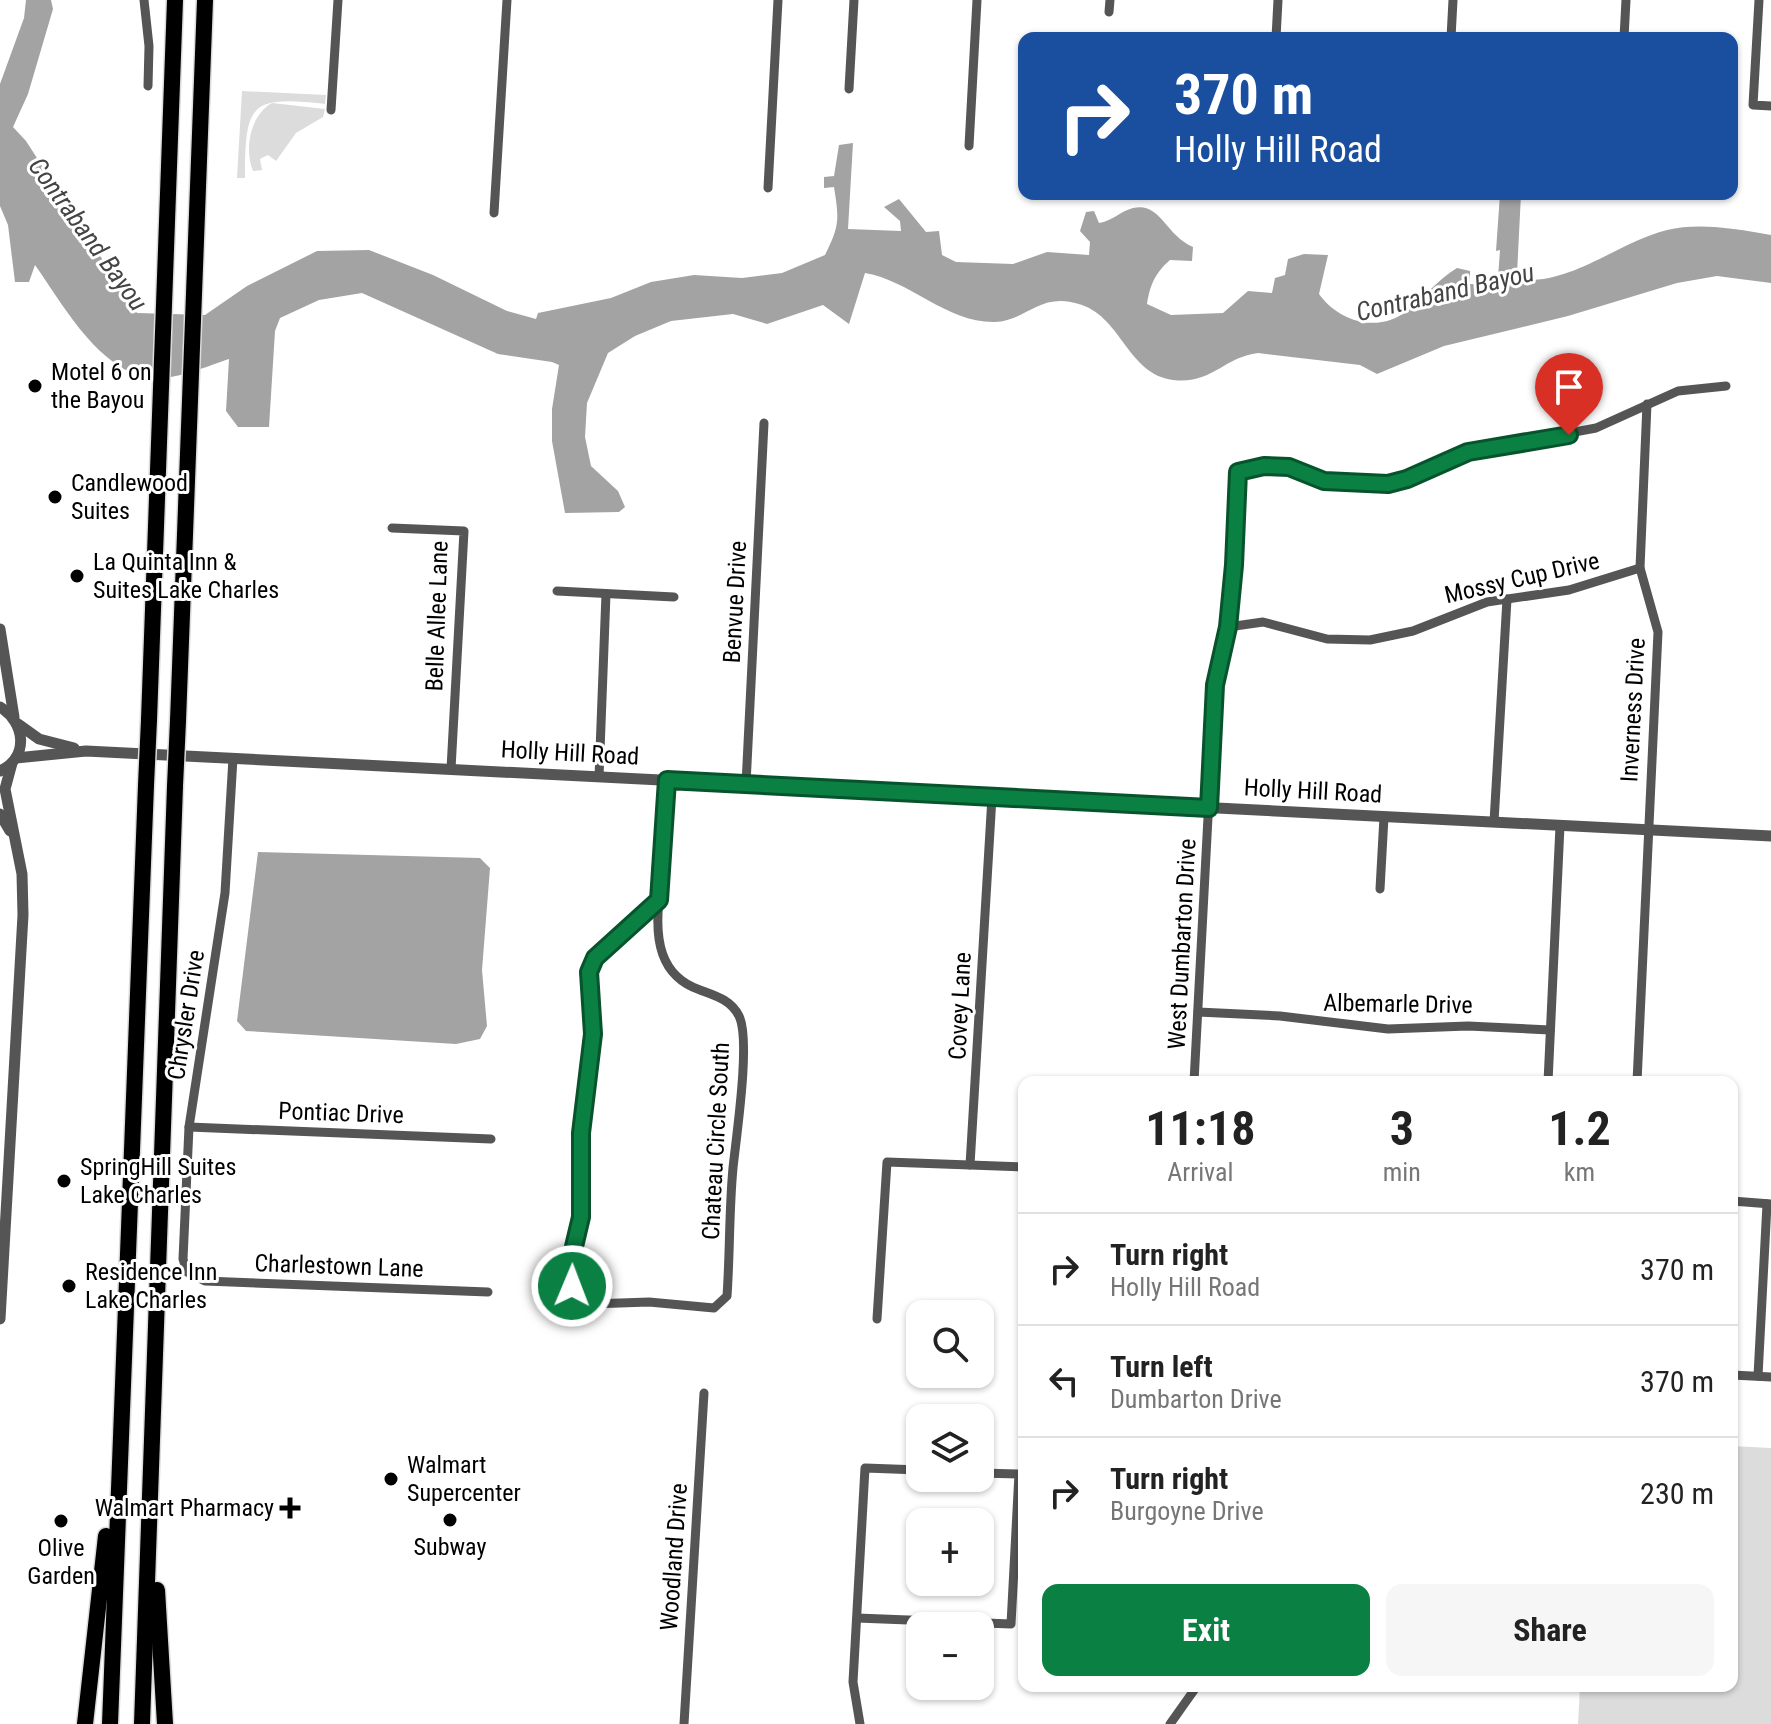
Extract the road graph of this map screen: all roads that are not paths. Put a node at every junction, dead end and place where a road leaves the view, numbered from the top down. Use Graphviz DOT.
graph roads {
  1 [pos="144,0"];
  2 [pos="205,0"];
  3 [pos="338,0"];
  4 [pos="507,0"];
  5 [pos="778,0"];
  6 [pos="854,0"];
  7 [pos="977,0"];
  8 [pos="1110,0"];
  9 [pos="1278,0"];
  10 [pos="1453,0"];
  11 [pos="1626,0"];
  12 [pos="1759,0"];
  13 [pos="175,1"];
  14 [pos="1109,12"];
  15 [pos="1276,32"];
  16 [pos="1451,32"];
  17 [pos="1624,32"];
  18 [pos="148,86"];
  19 [pos="849,89"];
  20 [pos="1771,106"];
  21 [pos="331,110"];
  22 [pos="969,146"];
  23 [pos="768,188"];
  24 [pos="494,213"];
  25 [pos="1726,386"];
  26 [pos="1647,404"];
  27 [pos="764,423"];
  28 [pos="392,528"];
  29 [pos="1640,568"];
  30 [pos="557,591"];
  31 [pos="606,594"];
  32 [pos="674,597"];
  33 [pos="1507,599"];
  34 [pos="1228,627"];
  35 [pos="1,639"];
  36 [pos="0,707"];
  37 [pos="16,720"];
  38 [pos="86,751"];
  39 [pos="233,758"];
  40 [pos="14,760"];
  41 [pos="451,769"];
  42 [pos="0,771"];
  43 [pos="599,777"];
  44 [pos="667,780"];
  45 [pos="746,784"];
  46 [pos="992,797"];
  47 [pos="1209,808"];
  48 [pos="0,814"];
  49 [pos="1384,817"];
  50 [pos="1494,822"];
  51 [pos="1560,826"];
  52 [pos="1646,830"];
  53 [pos="1771,836"];
  54 [pos="15,839"];
  55 [pos="1380,889"];
  56 [pos="659,900"];
  57 [pos="1198,1012"];
  58 [pos="1550,1030"];
  59 [pos="1194,1076"];
  60 [pos="1548,1076"];
  61 [pos="1637,1076"];
  62 [pos="189,1127"];
  63 [pos="491,1139"];
  64 [pos="970,1165"];
  65 [pos="1018,1167"];
  66 [pos="1738,1201"];
  67 [pos="1769,1204"];
  68 [pos="190,1275"];
  69 [pos="488,1292"];
  70 [pos="0,1319"];
  71 [pos="877,1319"];
  72 [pos="122,1375"];
  73 [pos="1738,1375"];
  74 [pos="1758,1376"];
  75 [pos="1771,1377"];
  76 [pos="704,1393"];
  77 [pos="906,1469"];
  78 [pos="994,1473"];
  79 [pos="1018,1474"];
  80 [pos="1018,1493"];
  81 [pos="150,1515"];
  82 [pos="857,1618"];
  83 [pos="1193,1692"];
  84 [pos="85,1724"];
  85 [pos="110,1724"];
  86 [pos="142,1724"];
  87 [pos="165,1724"];
  88 [pos="684,1724"];
  89 [pos="860,1724"];
  90 [pos="1170,1724"];
  1 -- 18 [label="street"];
  2 -- 81 [label="highway, bridge"];
  3 -- 21 [label="street"];
  4 -- 24 [label="street"];
  5 -- 23 [label="street"];
  6 -- 19 [label="street"];
  7 -- 22 [label="street"];
  8 -- 14 [label="street"];
  9 -- 15 [label="street"];
  10 -- 16 [label="street"];
  11 -- 17 [label="street"];
  12 -- 20 [label="street"];
  13 -- 72 [label="highway, bridge"];
  25 -- 26 [label="street"];
  26 -- 29 [label="street, Inverness Drive"];
  26 -- 34 [label="street, West Dumbarton Drive"];
  27 -- 45 [label="street, Benvue Drive"];
  28 -- 41 [label="street, Belle Allee Lane"];
  29 -- 33 [label="street, Mossy Cup Drive"];
  29 -- 52 [label="street, Inverness Drive"];
  30 -- 31 [label="street"];
  31 -- 32 [label="street"];
  31 -- 43 [label="street"];
  33 -- 34 [label="street, Mossy Cup Drive"];
  33 -- 50 [label="street"];
  34 -- 47 [label="street, West Dumbarton Drive"];
  35 -- 37 [label="street"];
  36 -- 37 [label="street, Holly Hill Road"];
  37 -- 38 [label="street, Holly Hill Road"];
  37 -- 40 [label="street"];
  38 -- 39 [label="street, Holly Hill Road"];
  38 -- 40 [label="street, Holly Hill Road"];
  39 -- 41 [label="street, Holly Hill Road"];
  39 -- 62 [label="street, Chrysler Drive"];
  40 -- 42 [label="street"];
  40 -- 54 [label="street"];
  41 -- 43 [label="street, Holly Hill Road"];
  43 -- 44 [label="street, Holly Hill Road"];
  44 -- 45 [label="street, Holly Hill Road"];
  44 -- 56 [label="street"];
  45 -- 46 [label="street, Holly Hill Road"];
  46 -- 47 [label="street, Holly Hill Road"];
  46 -- 64 [label="street, Covey Lane"];
  47 -- 49 [label="street, Holly Hill Road"];
  47 -- 57 [label="street, West Dumbarton Drive"];
  48 -- 54 [label="street"];
  49 -- 50 [label="street, Holly Hill Road"];
  49 -- 55 [label="street"];
  50 -- 51 [label="street, Holly Hill Road"];
  51 -- 52 [label="street, Holly Hill Road"];
  51 -- 58 [label="street"];
  52 -- 53 [label="street, Holly Hill Road"];
  52 -- 61 [label="street, Inverness Drive"];
  54 -- 70 [label="street"];
  56 -- 56 [label="street, Chateau Circle South"];
  57 -- 58 [label="street, Albemarle Drive"];
  57 -- 59 [label="street, West Dumbarton Drive"];
  58 -- 60 [label="street"];
  62 -- 63 [label="street, Pontiac Drive"];
  62 -- 68 [label="street, Chrysler Drive"];
  64 -- 65 [label="street"];
  64 -- 71 [label="street"];
  66 -- 67 [label="street"];
  67 -- 74 [label="street"];
  68 -- 69 [label="street, Charlestown Lane"];
  72 -- 84 [label="highway"];
  72 -- 85 [label="highway"];
  73 -- 74 [label="street"];
  74 -- 75 [label="street"];
  76 -- 88 [label="street, Woodland Drive"];
  77 -- 82 [label="street"];
  78 -- 79 [label="street"];
  80 -- 82 [label="street"];
  81 -- 86 [label="highway"];
  81 -- 87 [label="highway"];
  82 -- 89 [label="street"];
  83 -- 90 [label="street"];
}
